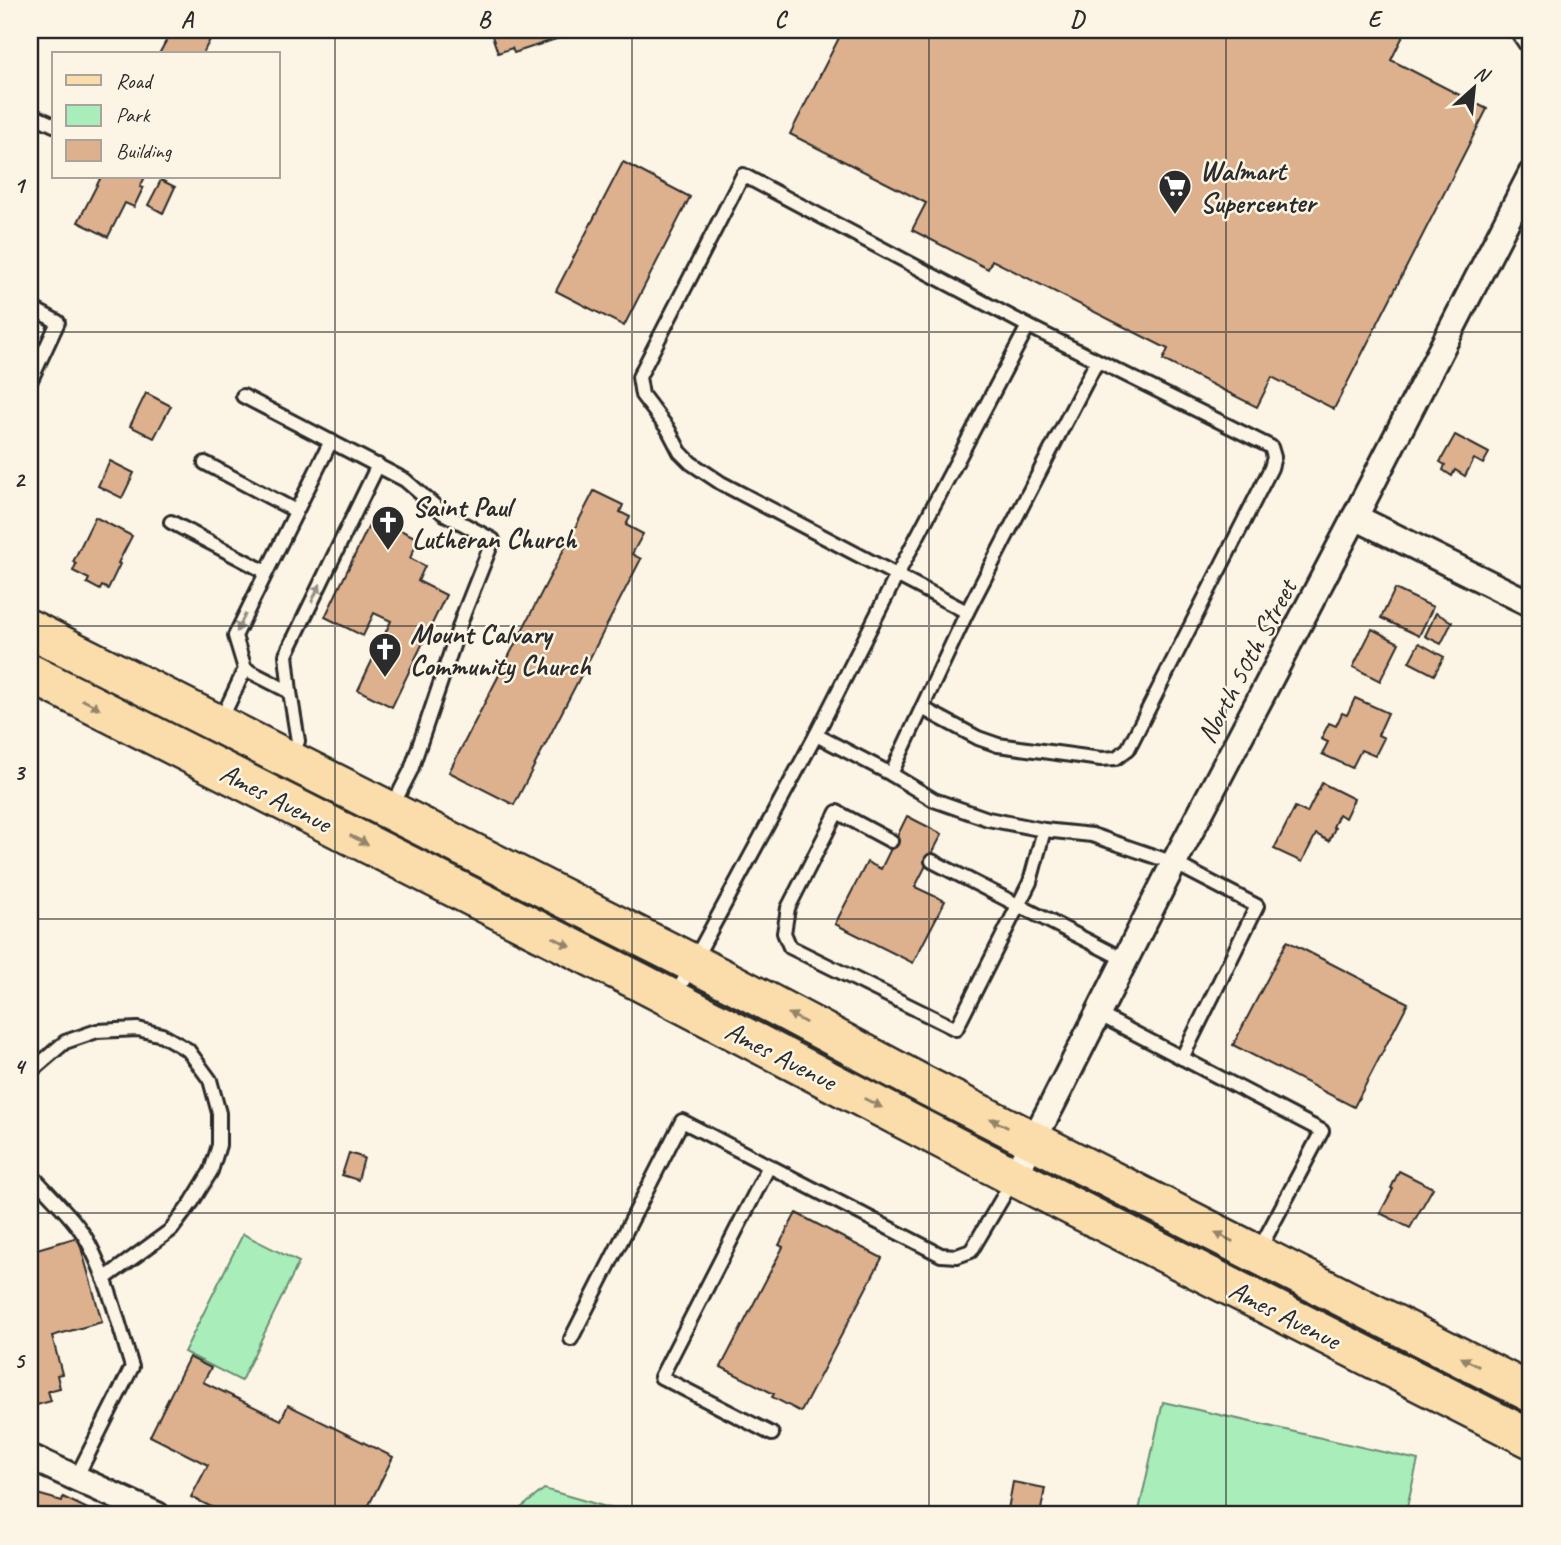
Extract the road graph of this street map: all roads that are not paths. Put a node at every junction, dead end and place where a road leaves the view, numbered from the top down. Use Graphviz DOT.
graph roads {
  1 [pos="1516,30"];
  2 [pos="1531,52"];
  3 [pos="30,114"];
  4 [pos="52,124"];
  5 [pos="1531,174"];
  6 [pos="30,307"];
  7 [pos="1028,326"];
  8 [pos="1097,361"];
  9 [pos="30,382"];
  10 [pos="243,396"];
  11 [pos="331,441"];
  12 [pos="205,463"];
  13 [pos="377,465"];
  14 [pos="296,511"];
  15 [pos="1355,517"];
  16 [pos="171,522"];
  17 [pos="266,572"];
  18 [pos="897,575"];
  19 [pos="1531,604"];
  20 [pos="967,612"];
  21 [pos="30,629"];
  22 [pos="245,669"];
  23 [pos="30,673"];
  24 [pos="290,692"];
  25 [pos="922,708"];
  26 [pos="816,734"];
  27 [pos="231,748"];
  28 [pos="289,760"];
  29 [pos="891,774"];
  30 [pos="391,810"];
  31 [pos="1044,830"];
  32 [pos="891,841"];
  33 [pos="932,861"];
  34 [pos="1174,863"];
  35 [pos="1018,906"];
  36 [pos="1125,960"];
  37 [pos="692,963"];
  38 [pos="673,1000"];
  39 [pos="1098,1014"];
  40 [pos="1182,1058"];
  41 [pos="30,1072"];
  42 [pos="1034,1140"];
  43 [pos="769,1166"];
  44 [pos="30,1173"];
  45 [pos="1014,1177"];
  46 [pos="1257,1253"];
  47 [pos="104,1279"];
  48 [pos="571,1339"];
  49 [pos="1531,1393"];
  50 [pos="772,1434"];
  51 [pos="1531,1439"];
  52 [pos="30,1457"];
  53 [pos="76,1478"];
  54 [pos="157,1515"];
  1 -- 2 [label="lane"];
  3 -- 4 [label="lane"];
  5 -- 15 [label="street, North 50th Street"];
  6 -- 9 [label="lane"];
  7 -- 8 [label="lane"];
  7 -- 18 [label="lane"];
  7 -- 18 [label="lane"];
  8 -- 20 [label="lane"];
  8 -- 25 [label="lane"];
  10 -- 11 [label="lane"];
  11 -- 13 [label="lane"];
  11 -- 14 [label="lane"];
  12 -- 14 [label="lane"];
  24 -- 13 [label="lane, one-way"];
  13 -- 30 [label="lane"];
  14 -- 17 [label="lane"];
  15 -- 19 [label="street"];
  15 -- 34 [label="street, North 50th Street"];
  16 -- 17 [label="lane"];
  17 -- 22 [label="lane, one-way"];
  18 -- 20 [label="lane"];
  18 -- 26 [label="lane"];
  20 -- 25 [label="lane"];
  21 -- 27 [label="main road, Ames Avenue"];
  22 -- 24 [label="lane"];
  22 -- 27 [label="lane"];
  23 -- 27 [label="main road, Ames Avenue, one-way"];
  24 -- 28 [label="lane"];
  25 -- 29 [label="lane"];
  26 -- 29 [label="lane"];
  26 -- 37 [label="lane"];
  27 -- 28 [label="main road, Ames Avenue"];
  27 -- 38 [label="main road, Ames Avenue, one-way"];
  28 -- 30 [label="main road, Ames Avenue"];
  29 -- 31 [label="lane"];
  30 -- 37 [label="main road, Ames Avenue"];
  31 -- 34 [label="lane"];
  31 -- 35 [label="lane"];
  32 -- 35 [label="lane"];
  33 -- 35 [label="lane"];
  34 -- 36 [label="street, North 50th Street"];
  34 -- 40 [label="lane"];
  35 -- 36 [label="lane"];
  36 -- 39 [label="street, North 50th Street"];
  37 -- 38 [label="lane"];
  42 -- 37 [label="main road, Ames Avenue, one-way"];
  38 -- 45 [label="main road, Ames Avenue, one-way"];
  39 -- 40 [label="lane"];
  39 -- 42 [label="street, North 50th Street"];
  40 -- 46 [label="lane"];
  41 -- 47 [label="lane"];
  42 -- 45 [label="street, North 50th Street"];
  46 -- 42 [label="main road, Ames Avenue, one-way"];
  43 -- 45 [label="lane"];
  43 -- 48 [label="lane"];
  43 -- 50 [label="lane"];
  44 -- 47 [label="lane"];
  45 -- 51 [label="main road, Ames Avenue"];
  49 -- 46 [label="main road, Ames Avenue, one-way"];
  47 -- 53 [label="lane"];
  52 -- 53 [label="street"];
  53 -- 54 [label="street"];
}
